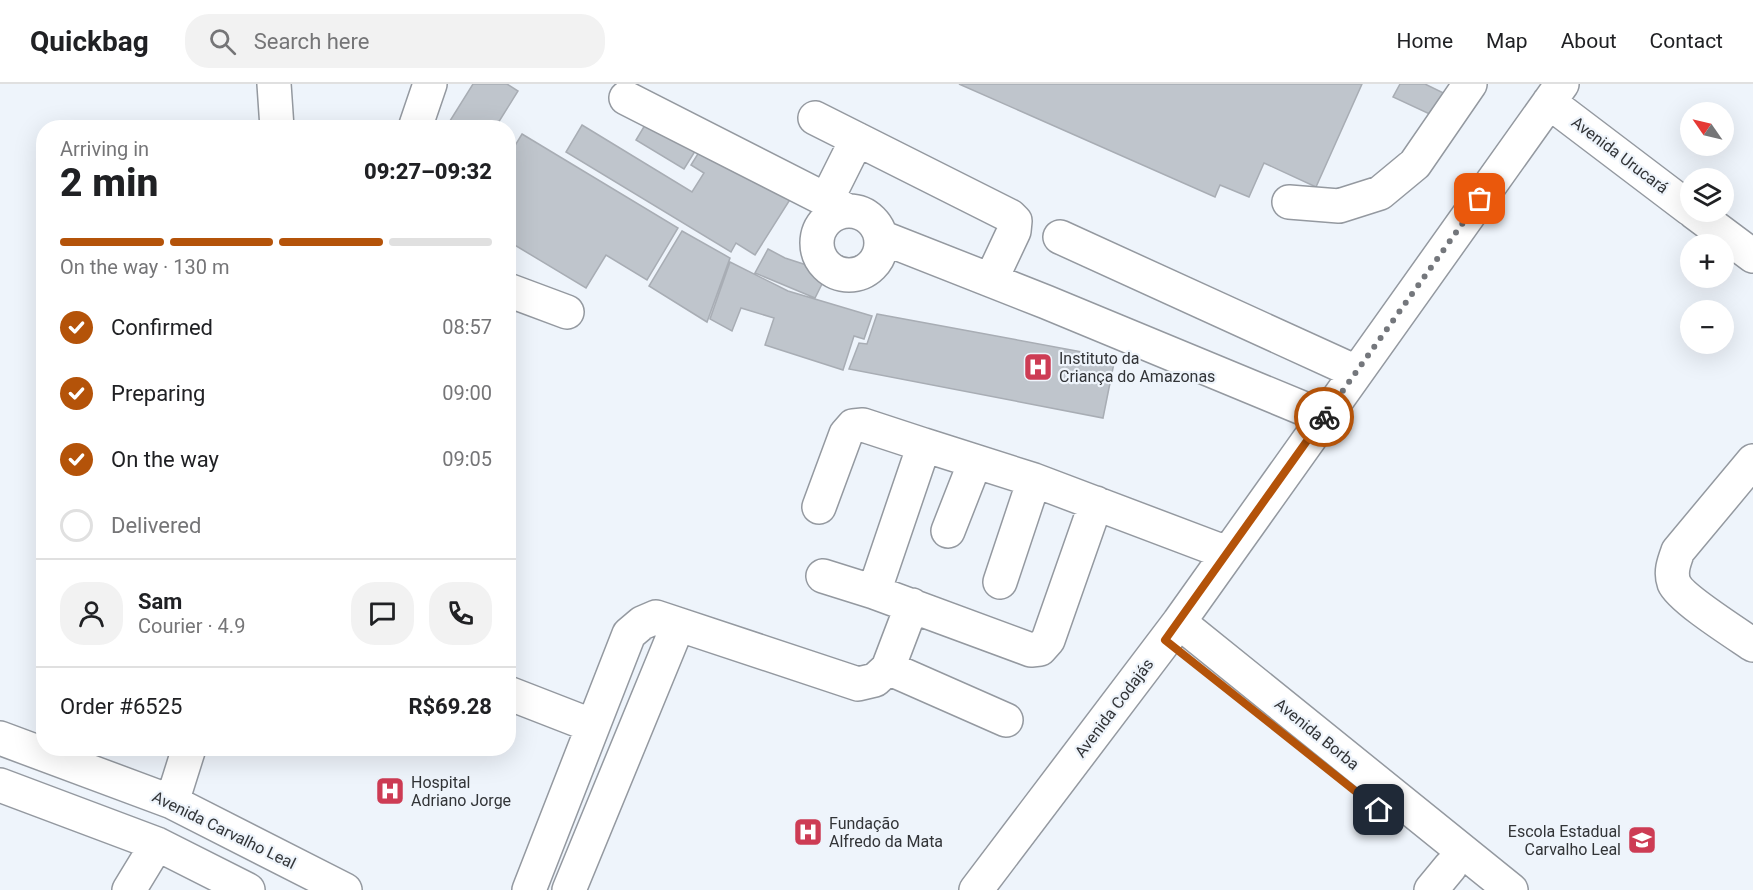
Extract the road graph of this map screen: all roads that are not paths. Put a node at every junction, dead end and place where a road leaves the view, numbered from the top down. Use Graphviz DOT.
graph roads {
  1 [pos="274,84"];
  2 [pos="430,84"];
  3 [pos="1470,84"];
  4 [pos="1555,93"];
  5 [pos="626,98"];
  6 [pos="814,118"];
  7 [pos="276,120"];
  8 [pos="418,120"];
  9 [pos="857,139"];
  10 [pos="1680,199"];
  11 [pos="1289,202"];
  12 [pos="837,206"];
  13 [pos="1707,222"];
  14 [pos="881,237"];
  15 [pos="1060,237"];
  16 [pos="1753,256"];
  17 [pos="991,280"];
  18 [pos="516,293"];
  19 [pos="567,312"];
  20 [pos="1356,372"];
  21 [pos="1324,417"];
  22 [pos="924,445"];
  23 [pos="1753,460"];
  24 [pos="975,462"];
  25 [pos="1034,480"];
  26 [pos="1096,503"];
  27 [pos="819,507"];
  28 [pos="948,531"];
  29 [pos="1227,553"];
  30 [pos="823,576"];
  31 [pos="1000,582"];
  32 [pos="874,592"];
  33 [pos="912,605"];
  34 [pos="678,625"];
  35 [pos="1172,631"];
  36 [pos="1753,645"];
  37 [pos="888,668"];
  38 [pos="516,696"];
  39 [pos="1006,720"];
  40 [pos="593,726"];
  41 [pos="0,738"];
  42 [pos="36,751"];
  43 [pos="48,756"];
  44 [pos="186,756"];
  45 [pos="0,785"];
  46 [pos="172,802"];
  47 [pos="157,844"];
  48 [pos="1441,879"];
  49 [pos="129,890"];
  50 [pos="248,890"];
  51 [pos="345,890"];
  52 [pos="529,890"];
  53 [pos="569,890"];
  54 [pos="976,890"];
  55 [pos="1478,890"];
  56 [pos="1511,890"];
  1 -- 7 [label="street"];
  2 -- 8 [label="street"];
  3 -- 11 [label="street"];
  4 -- 10 [label="street, Avenida Urucará"];
  4 -- 20 [label="street, Avenida Codajás"];
  5 -- 12 [label="street"];
  6 -- 9 [label="street"];
  9 -- 12 [label="street"];
  9 -- 17 [label="street"];
  12 -- 14 [label="street"];
  12 -- 14 [label="street"];
  13 -- 16 [label="street"];
  14 -- 17 [label="street"];
  15 -- 20 [label="street"];
  17 -- 21 [label="street"];
  18 -- 19 [label="street"];
  20 -- 21 [label="street, Avenida Codajás"];
  21 -- 29 [label="street, Avenida Codajás"];
  22 -- 24 [label="street"];
  22 -- 27 [label="street"];
  22 -- 32 [label="street"];
  23 -- 36 [label="street"];
  24 -- 25 [label="street"];
  24 -- 28 [label="street"];
  25 -- 26 [label="street"];
  25 -- 31 [label="street"];
  26 -- 29 [label="street"];
  26 -- 33 [label="street"];
  29 -- 35 [label="street, Avenida Codajás"];
  30 -- 32 [label="street"];
  32 -- 33 [label="street"];
  33 -- 37 [label="street"];
  34 -- 37 [label="street"];
  34 -- 40 [label="street"];
  34 -- 53 [label="street"];
  35 -- 48 [label="street, Avenida Borba"];
  35 -- 54 [label="street, Avenida Codajás"];
  35 -- 56 [label="street, Avenida Borba"];
  37 -- 39 [label="street"];
  38 -- 40 [label="street"];
  40 -- 52 [label="street"];
  41 -- 42 [label="street, Avenida Carvalho Leal"];
  43 -- 46 [label="street, Avenida Carvalho Leal"];
  44 -- 46 [label="street"];
  45 -- 47 [label="street"];
  46 -- 51 [label="street, Avenida Carvalho Leal"];
  47 -- 49 [label="street"];
  47 -- 50 [label="street"];
  48 -- 55 [label="street, Avenida Borba"];
}
